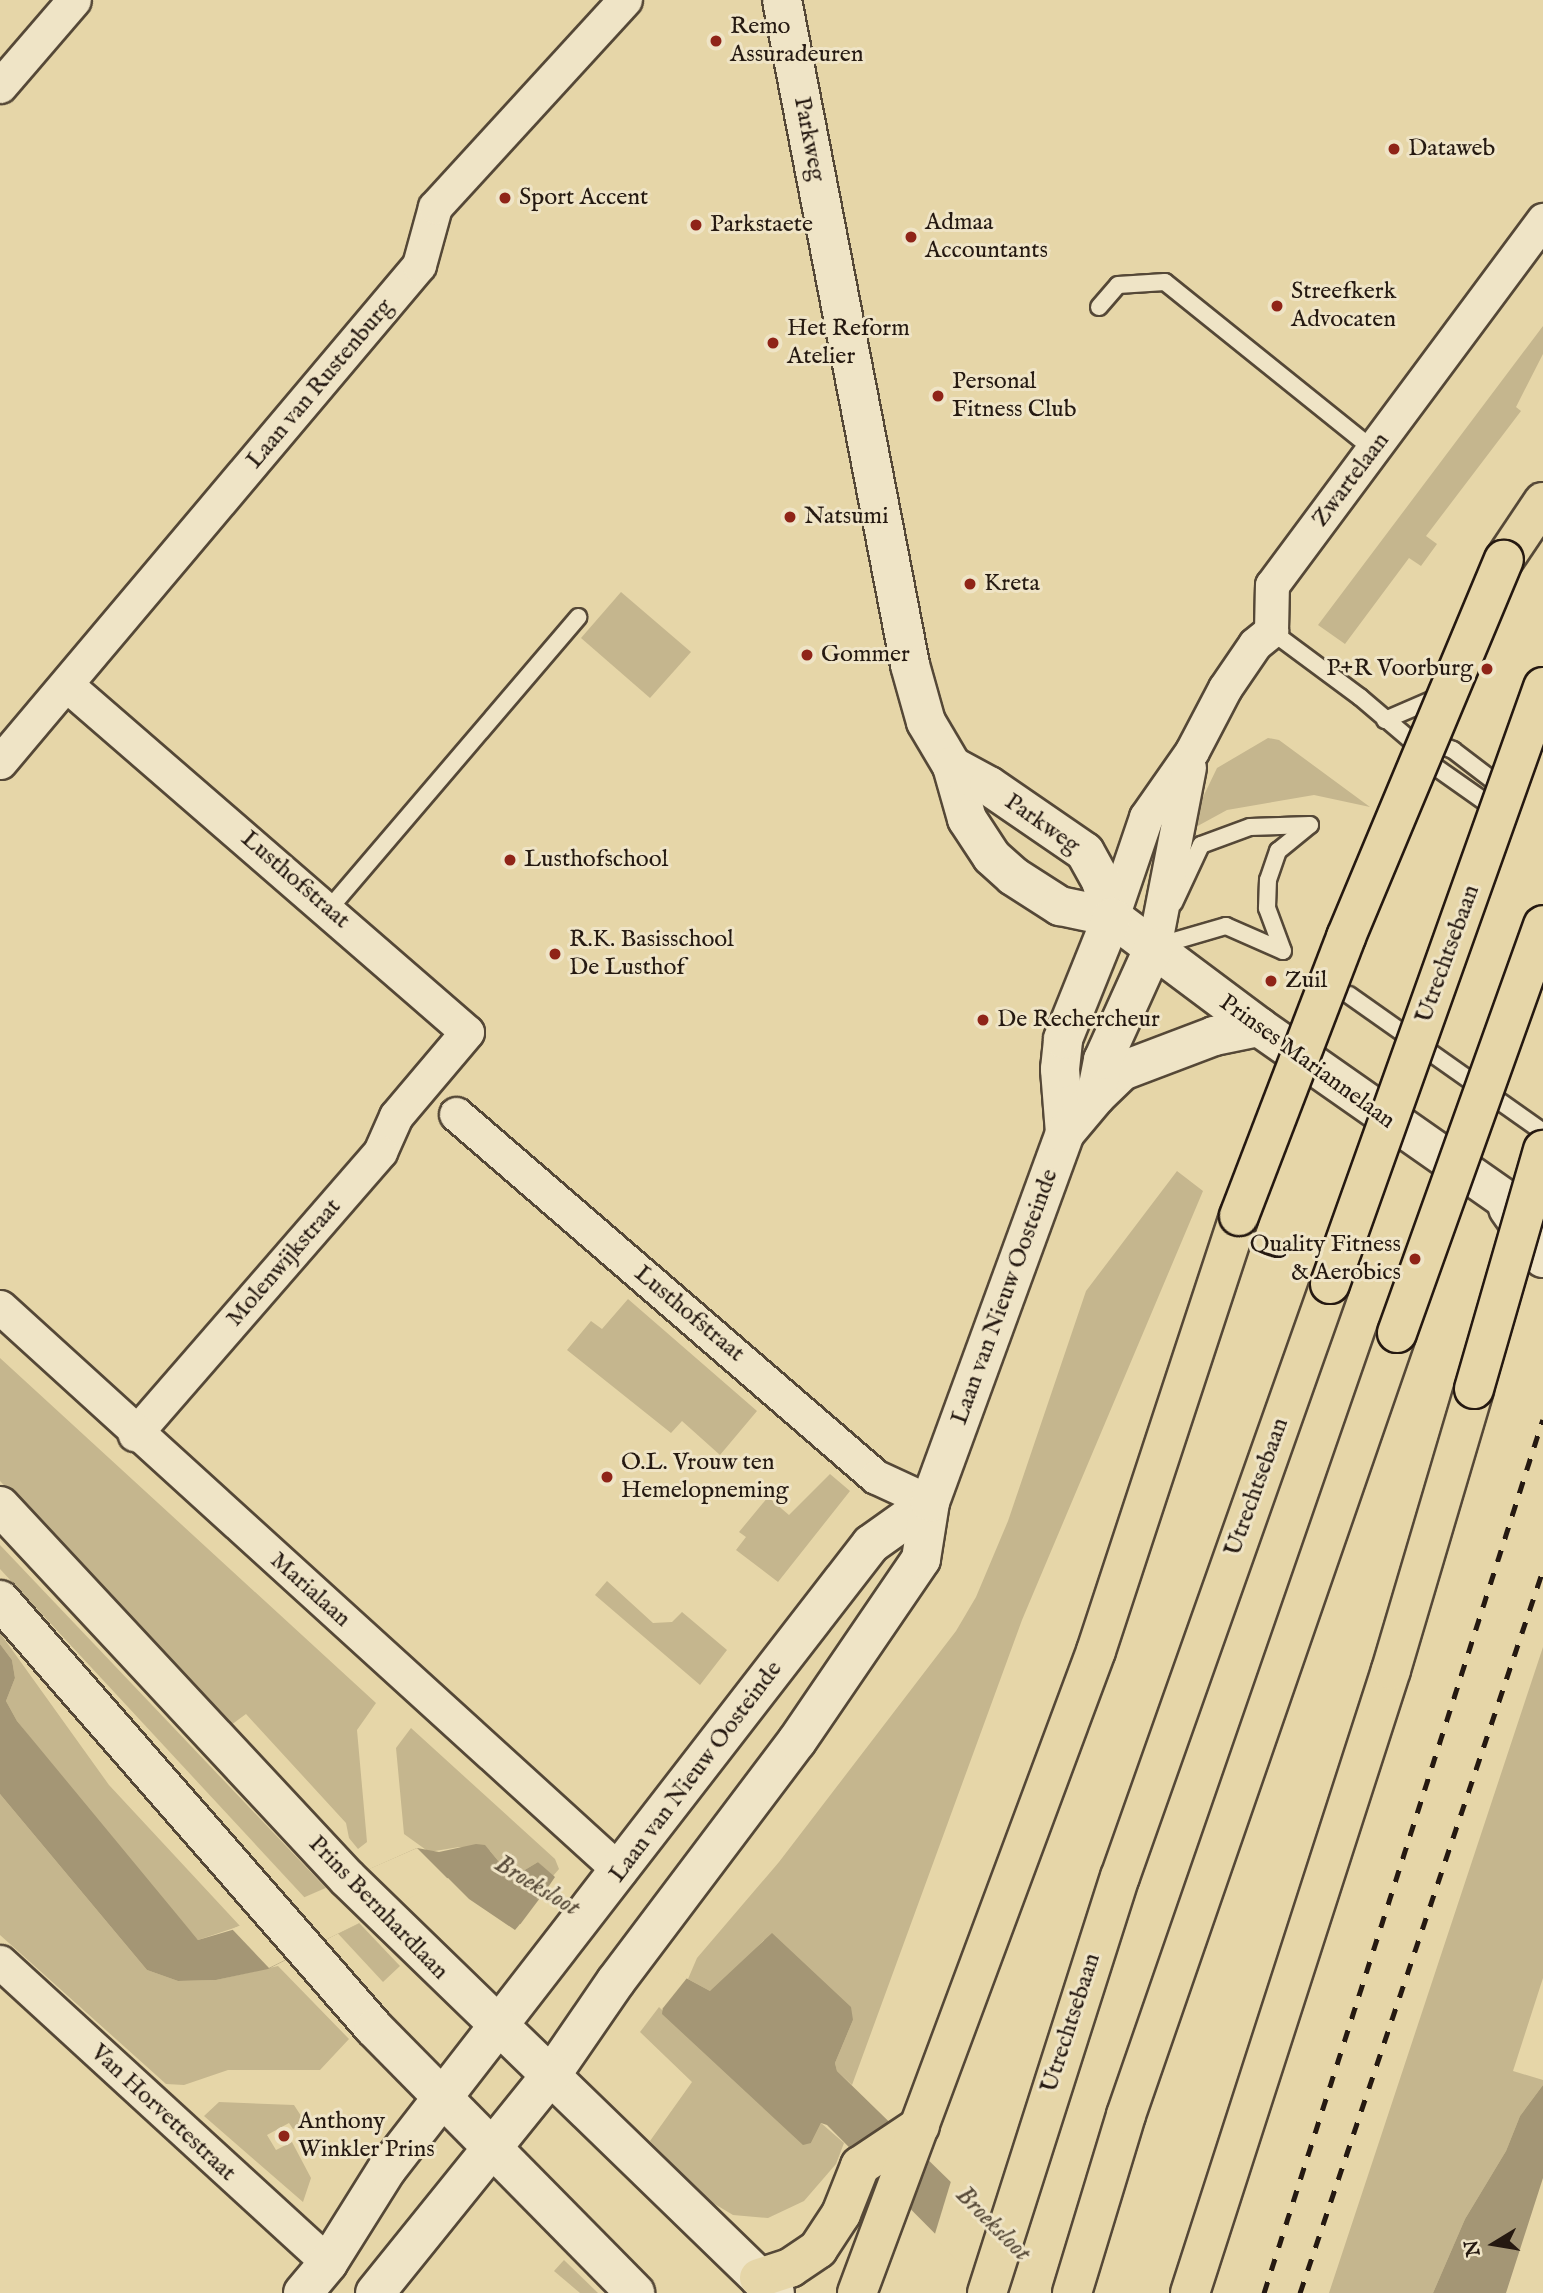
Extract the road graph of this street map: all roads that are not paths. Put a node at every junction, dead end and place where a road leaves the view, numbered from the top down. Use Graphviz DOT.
graph roads {
  1 [pos="74,0"];
  2 [pos="625,0"];
  3 [pos="782,0"];
  4 [pos="0,86"];
  5 [pos="1543,220"];
  6 [pos="1099,307"];
  7 [pos="1374,450"];
  8 [pos="1543,502"];
  9 [pos="578,617"];
  10 [pos="1271,631"];
  11 [pos="68,686"];
  12 [pos="1543,687"];
  13 [pos="1460,688"];
  14 [pos="1385,720"];
  15 [pos="1414,743"];
  16 [pos="1192,751"];
  17 [pos="0,762"];
  18 [pos="952,766"];
  19 [pos="1504,789"];
  20 [pos="1491,806"];
  21 [pos="329,909"];
  22 [pos="1112,917"];
  23 [pos="1543,925"];
  24 [pos="1154,947"];
  25 [pos="1349,995"];
  26 [pos="1259,1027"];
  27 [pos="423,1086"];
  28 [pos="1096,1096"];
  29 [pos="456,1115"];
  30 [pos="1065,1132"];
  31 [pos="1543,1132"];
  32 [pos="1543,1150"];
  33 [pos="1505,1203"];
  34 [pos="1543,1226"];
  35 [pos="1543,1258"];
  36 [pos="0,1307"];
  37 [pos="135,1434"];
  38 [pos="930,1502"];
  39 [pos="0,1506"];
  40 [pos="0,1600"];
  41 [pos="620,1871"];
  42 [pos="0,1962"];
  43 [pos="498,2026"];
  44 [pos="552,2074"];
  45 [pos="440,2097"];
  46 [pos="920,2126"];
  47 [pos="491,2150"];
  48 [pos="328,2263"];
  49 [pos="767,2286"];
  50 [pos="303,2293"];
  51 [pos="375,2293"];
  52 [pos="635,2293"];
  53 [pos="857,2293"];
  54 [pos="987,2293"];
  55 [pos="1072,2293"];
  56 [pos="1190,2293"];
  1 -- 4 [label="street"];
  2 -- 11 [label="street, Laan van Rustenburg"];
  3 -- 18 [label="street, Parkweg"];
  5 -- 7 [label="street, Zwartelaan"];
  6 -- 7 [label="lane"];
  7 -- 10 [label="street, Zwartelaan"];
  8 -- 46 [label="highway, bridge"];
  9 -- 21 [label="lane"];
  10 -- 14 [label="lane"];
  10 -- 16 [label="street"];
  11 -- 17 [label="street, Laan van Rustenburg"];
  11 -- 21 [label="street, Lusthofstraat"];
  12 -- 54 [label="highway, Utrechtsebaan, bridge"];
  13 -- 14 [label="lane"];
  14 -- 15 [label="lane"];
  15 -- 19 [label="lane"];
  15 -- 20 [label="lane"];
  16 -- 22 [label="street"];
  16 -- 24 [label="street"];
  18 -- 22 [label="street, Parkweg"];
  18 -- 22 [label="street, Parkweg"];
  21 -- 27 [label="street, Lusthofstraat"];
  22 -- 24 [label="street, Prinses Mariannelaan"];
  22 -- 30 [label="street, Laan van Nieuw Oosteinde"];
  23 -- 55 [label="highway, bridge"];
  24 -- 24 [label="lane"];
  24 -- 26 [label="street, Prinses Mariannelaan"];
  24 -- 28 [label="street, Laan van Nieuw Oosteinde"];
  25 -- 31 [label="lane"];
  26 -- 28 [label="street"];
  26 -- 33 [label="street, Prinses Mariannelaan"];
  27 -- 37 [label="street, Molenwijkstraat"];
  28 -- 30 [label="street, Laan van Nieuw Oosteinde"];
  29 -- 38 [label="street, Lusthofstraat"];
  30 -- 38 [label="street, Laan van Nieuw Oosteinde"];
  32 -- 56 [label="highway, bridge"];
  33 -- 34 [label="street, Prinses Mariannelaan"];
  33 -- 35 [label="street, Prinses Mariannelaan"];
  36 -- 37 [label="street, Marialaan"];
  37 -- 41 [label="street, Marialaan"];
  38 -- 41 [label="street, Laan van Nieuw Oosteinde"];
  38 -- 44 [label="street, Laan van Nieuw Oosteinde"];
  39 -- 43 [label="street, Prins Bernhardlaan"];
  40 -- 45 [label="street"];
  41 -- 43 [label="street, Laan van Nieuw Oosteinde"];
  42 -- 48 [label="street, Van Horvettestraat"];
  43 -- 44 [label="street, Prins Bernhardlaan"];
  43 -- 45 [label="street, Laan van Nieuw Oosteinde"];
  44 -- 47 [label="street, Laan van Nieuw Oosteinde"];
  44 -- 49 [label="street, Prins Bernhardlaan"];
  45 -- 47 [label="street"];
  45 -- 48 [label="street, Laan van Nieuw Oosteinde"];
  46 -- 49 [label="highway"];
  46 -- 53 [label="highway"];
  47 -- 51 [label="street, Laan van Nieuw Oosteinde"];
  47 -- 52 [label="street"];
  48 -- 50 [label="street, Laan van Nieuw Oosteinde"];
}
